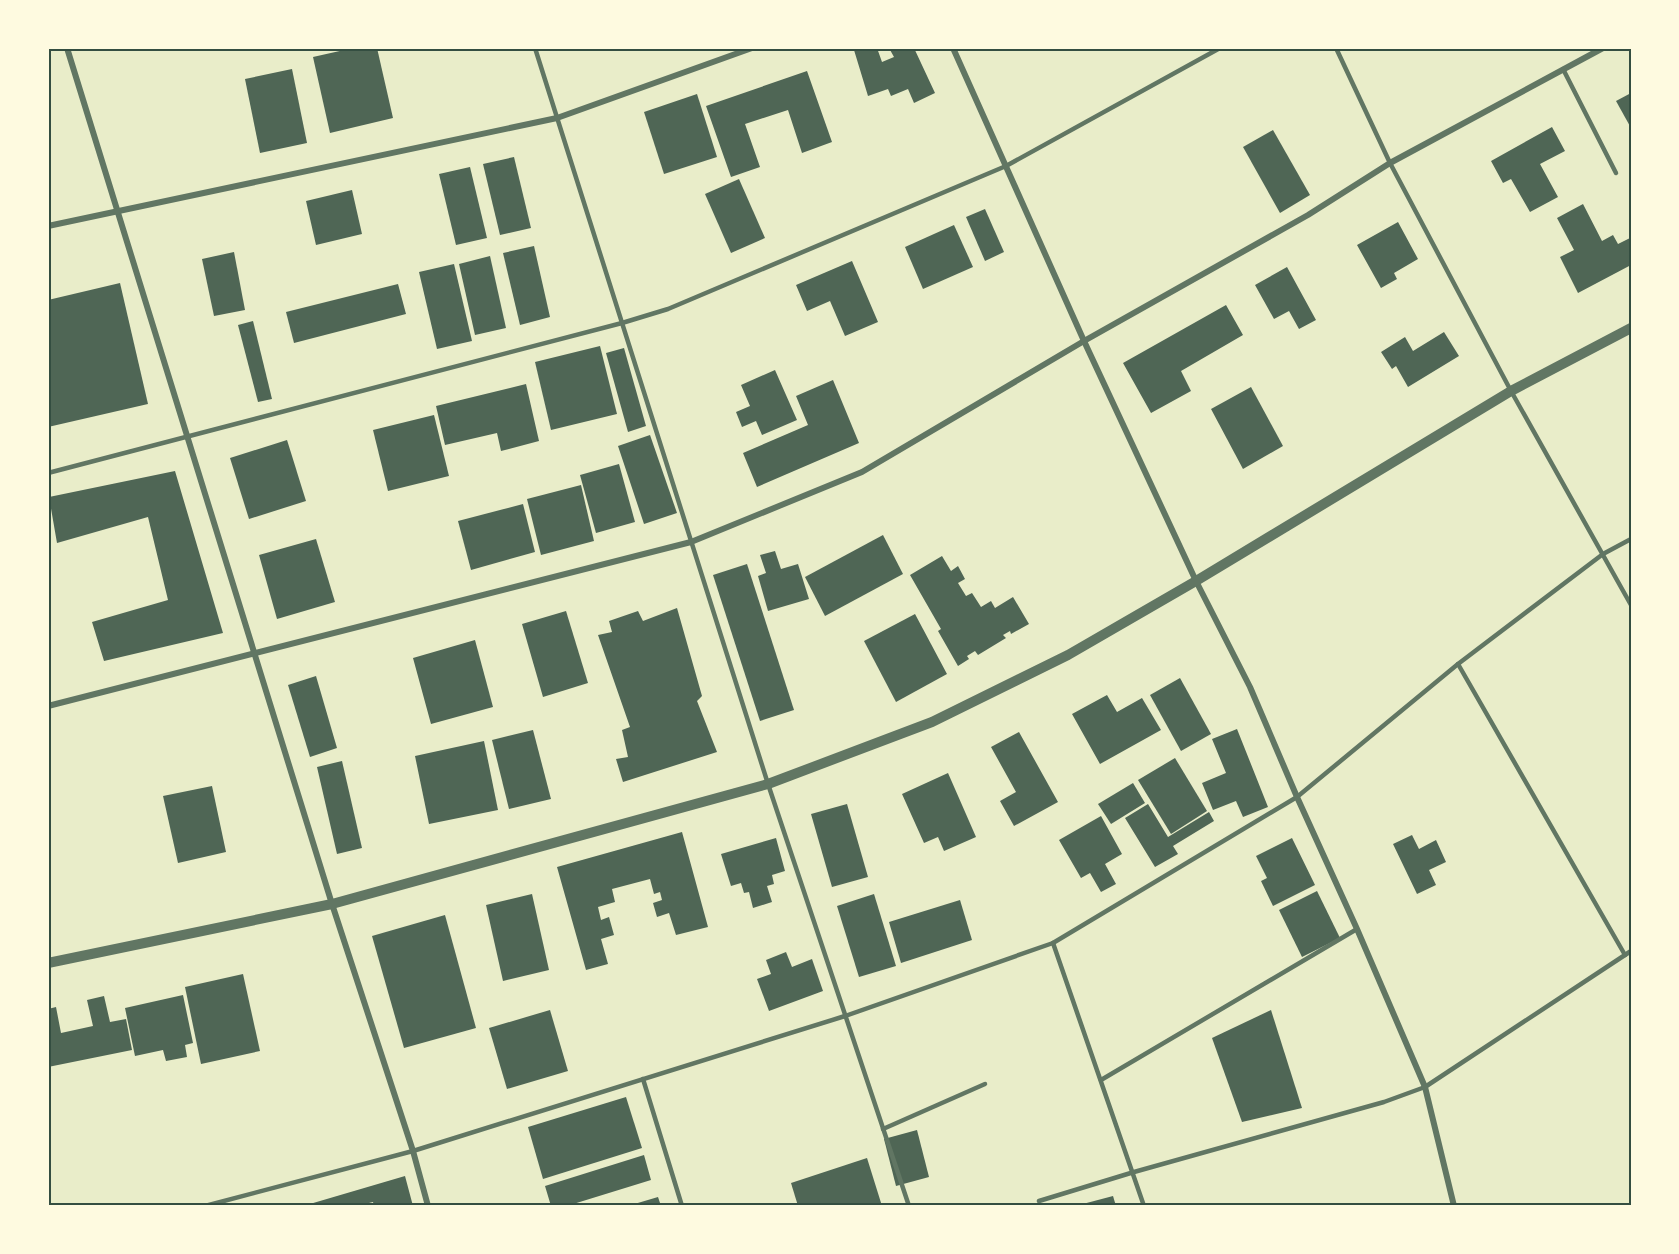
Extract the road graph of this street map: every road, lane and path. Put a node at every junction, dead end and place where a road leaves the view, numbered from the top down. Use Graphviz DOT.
graph roads {
  1 [pos="67,48"];
  2 [pos="535,48"];
  3 [pos="752,48"];
  4 [pos="953,48"];
  5 [pos="1220,48"];
  6 [pos="1336,48"];
  7 [pos="1603,48"];
  8 [pos="1563,69"];
  9 [pos="557,118"];
  10 [pos="1390,163"];
  11 [pos="1006,166"];
  12 [pos="1616,173"];
  13 [pos="118,212"];
  14 [pos="48,226"];
  15 [pos="622,323"];
  16 [pos="1631,328"];
  17 [pos="1084,341"];
  18 [pos="1511,391"];
  19 [pos="188,437"];
  20 [pos="48,473"];
  21 [pos="1631,539"];
  22 [pos="691,542"];
  23 [pos="1603,554"];
  24 [pos="1196,581"];
  25 [pos="1631,605"];
  26 [pos="254,653"];
  27 [pos="1458,664"];
  28 [pos="48,706"];
  29 [pos="768,784"];
  30 [pos="1297,797"];
  31 [pos="332,904"];
  32 [pos="1357,929"];
  33 [pos="1053,943"];
  34 [pos="1631,951"];
  35 [pos="1625,955"];
  36 [pos="48,963"];
  37 [pos="845,1016"];
  38 [pos="643,1079"];
  39 [pos="1101,1080"];
  40 [pos="986,1084"];
  41 [pos="1425,1087"];
  42 [pos="883,1129"];
  43 [pos="413,1151"];
  44 [pos="1134,1172"];
  45 [pos="1039,1201"];
  46 [pos="205,1206"];
  47 [pos="428,1206"];
  48 [pos="682,1206"];
  49 [pos="909,1206"];
  50 [pos="1144,1206"];
  51 [pos="1454,1206"];
  1 -- 13 [label="street"];
  2 -- 9 [label="lane"];
  3 -- 9 [label="street"];
  4 -- 11 [label="street"];
  5 -- 11 [label="lane"];
  6 -- 10 [label="lane"];
  7 -- 8 [label="street"];
  8 -- 10 [label="street"];
  8 -- 12 [label="lane"];
  9 -- 13 [label="street"];
  9 -- 15 [label="lane"];
  10 -- 17 [label="street"];
  10 -- 18 [label="lane"];
  11 -- 15 [label="lane"];
  11 -- 17 [label="street"];
  13 -- 14 [label="street"];
  13 -- 19 [label="street"];
  15 -- 19 [label="lane"];
  15 -- 22 [label="lane"];
  16 -- 18 [label="street"];
  17 -- 22 [label="street"];
  17 -- 24 [label="street"];
  18 -- 23 [label="lane"];
  18 -- 24 [label="street"];
  19 -- 20 [label="lane"];
  19 -- 26 [label="street"];
  21 -- 23 [label="lane"];
  22 -- 26 [label="street"];
  22 -- 29 [label="lane"];
  23 -- 25 [label="lane"];
  23 -- 27 [label="lane"];
  24 -- 29 [label="street"];
  24 -- 30 [label="street"];
  26 -- 28 [label="street"];
  26 -- 31 [label="street"];
  27 -- 30 [label="lane"];
  27 -- 35 [label="lane"];
  29 -- 31 [label="street"];
  29 -- 37 [label="lane"];
  30 -- 32 [label="street"];
  30 -- 33 [label="lane"];
  31 -- 36 [label="street"];
  31 -- 43 [label="street"];
  32 -- 39 [label="lane"];
  32 -- 41 [label="street"];
  33 -- 37 [label="lane"];
  33 -- 39 [label="lane"];
  34 -- 35 [label="lane"];
  35 -- 41 [label="lane"];
  37 -- 38 [label="lane"];
  37 -- 42 [label="lane"];
  38 -- 43 [label="lane"];
  38 -- 48 [label="lane"];
  39 -- 44 [label="lane"];
  40 -- 42 [label="lane"];
  41 -- 44 [label="lane"];
  41 -- 51 [label="street"];
  42 -- 49 [label="lane"];
  43 -- 46 [label="lane"];
  43 -- 47 [label="street"];
  44 -- 45 [label="lane"];
  44 -- 50 [label="lane"];
}
